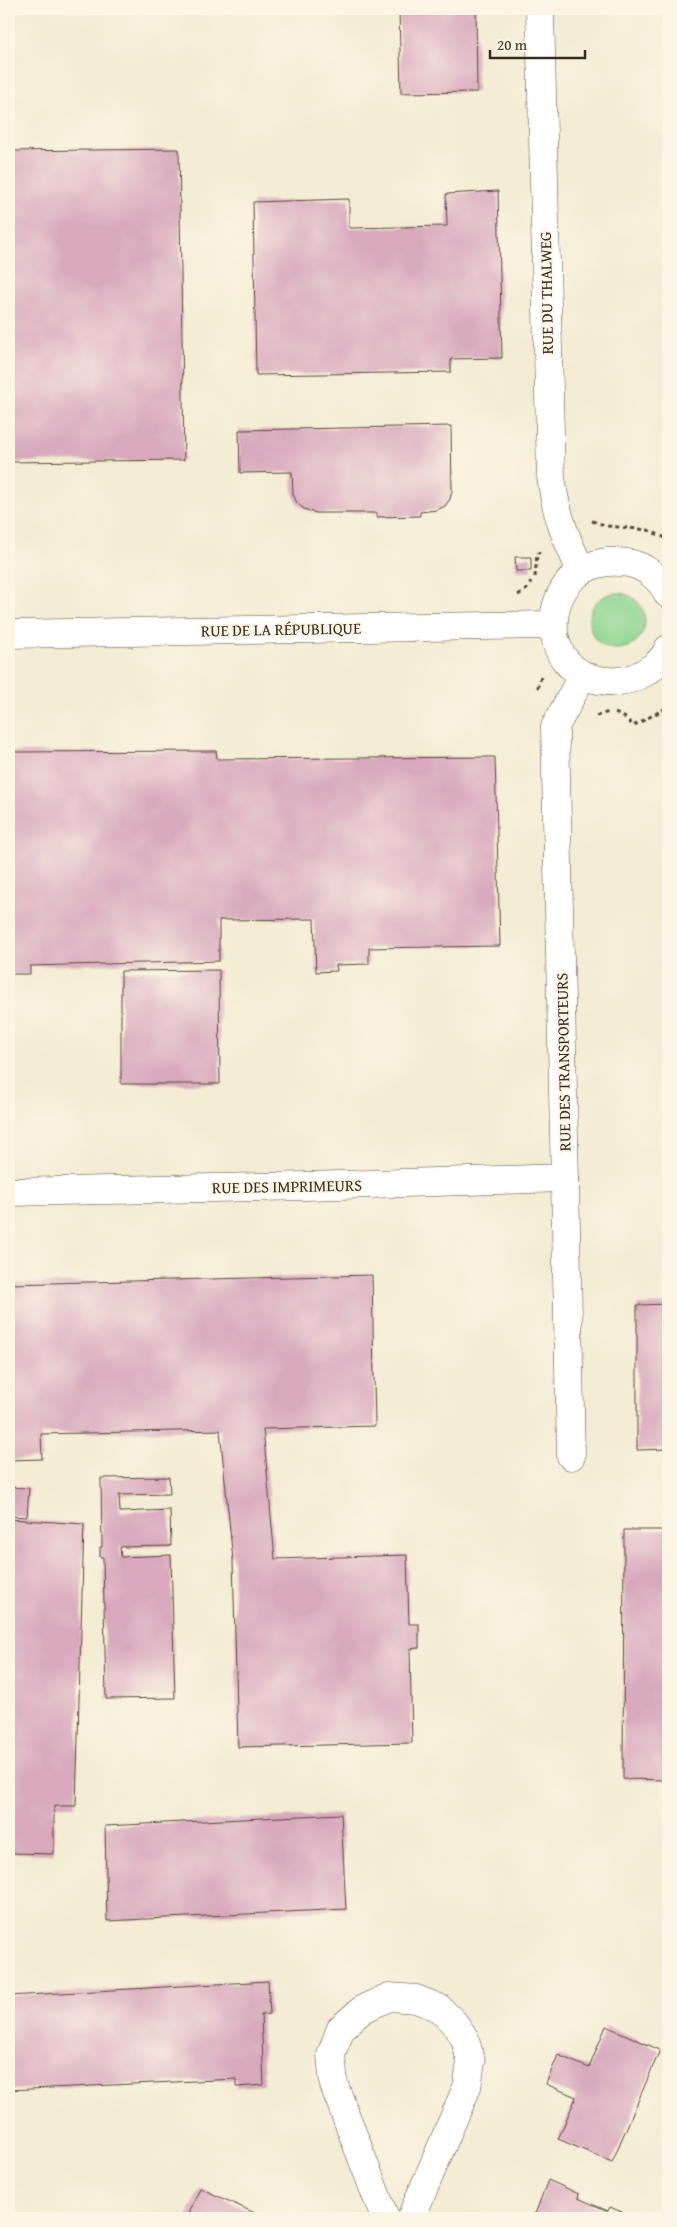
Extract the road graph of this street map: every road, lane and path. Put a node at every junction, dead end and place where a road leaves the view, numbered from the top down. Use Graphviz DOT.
graph roads {
  1 [pos="540,9"];
  2 [pos="565,537"];
  3 [pos="668,539"];
  4 [pos="581,571"];
  5 [pos="668,594"];
  6 [pos="553,625"];
  7 [pos="9,634"];
  8 [pos="668,650"];
  9 [pos="582,676"];
  10 [pos="565,1178"];
  11 [pos="9,1192"];
  12 [pos="571,1456"];
  13 [pos="386,2218"];
  14 [pos="411,2218"];
  1 -- 2 [label="street, RUE DU THALWEG"];
  2 -- 3 [label="path"];
  2 -- 4 [label="street, RUE DU THALWEG"];
  4 -- 5 [label="street"];
  4 -- 6 [label="street"];
  6 -- 7 [label="street, RUE DE LA RÉPUBLIQUE"];
  6 -- 9 [label="street"];
  8 -- 9 [label="street"];
  9 -- 10 [label="street, RUE DES TRANSPORTEURS"];
  10 -- 11 [label="street, RUE DES IMPRIMEURS"];
  10 -- 12 [label="street, RUE DES TRANSPORTEURS"];
  13 -- 14 [label="street"];
}
